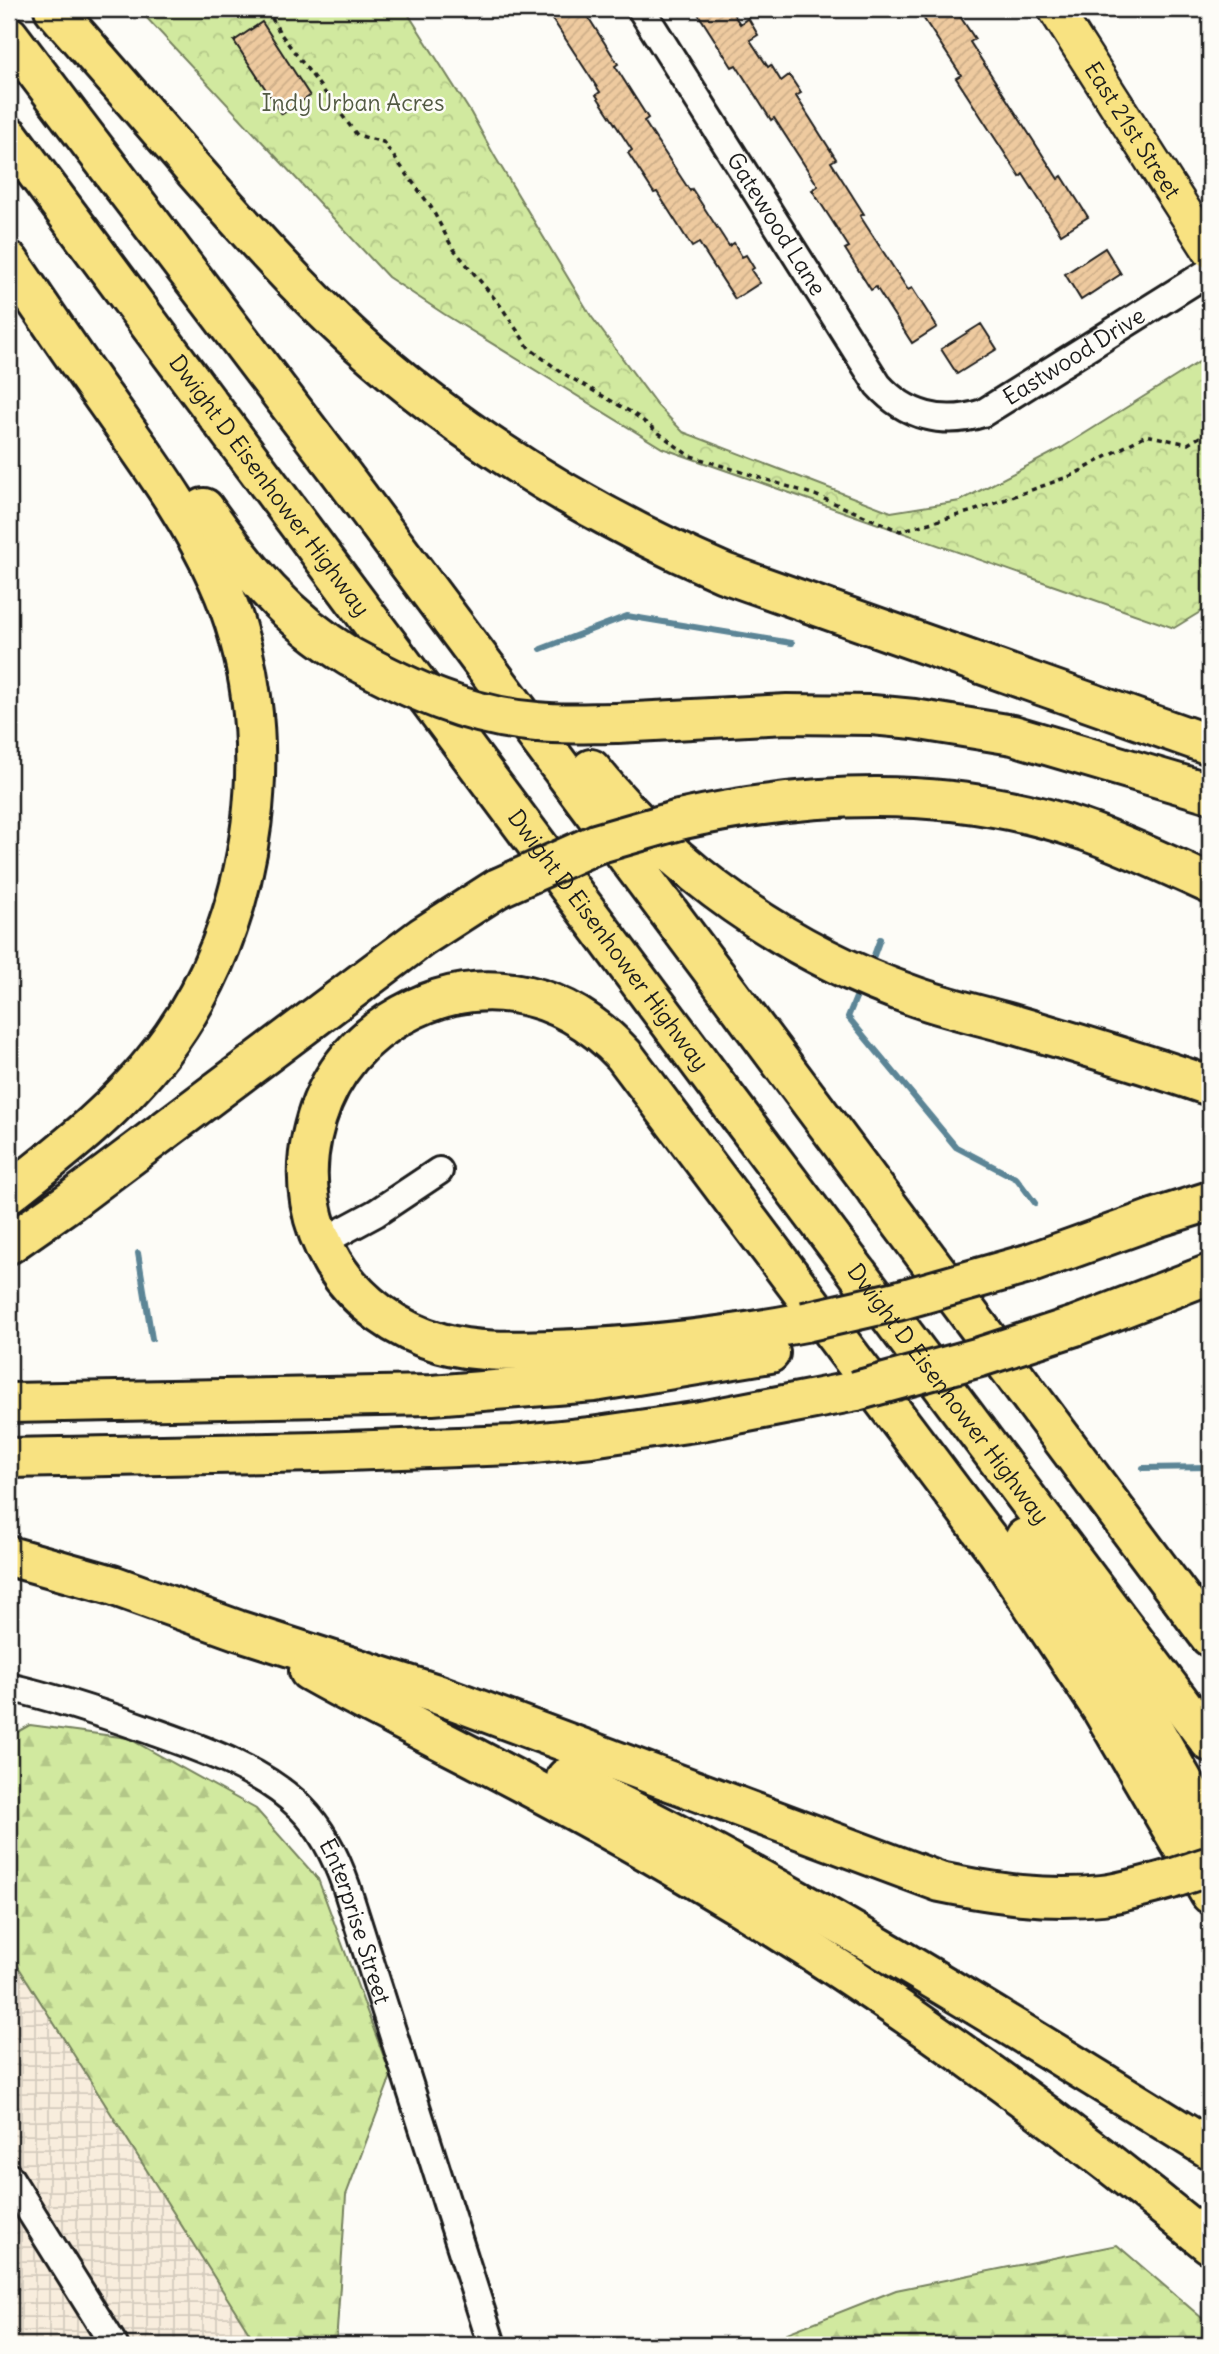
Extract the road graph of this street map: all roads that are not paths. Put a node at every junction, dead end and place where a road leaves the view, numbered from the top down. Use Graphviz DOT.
graph roads {
  1 [pos="54,9"];
  2 [pos="640,9"];
  3 [pos="1055,9"];
  4 [pos="9,36"];
  5 [pos="9,136"];
  6 [pos="9,236"];
  7 [pos="1210,251"];
  8 [pos="9,261"];
  9 [pos="1210,271"];
  10 [pos="930,417"];
  11 [pos="337,468"];
  12 [pos="1210,745"];
  13 [pos="1210,793"];
  14 [pos="1210,884"];
  15 [pos="1210,1086"];
  16 [pos="439,1171"];
  17 [pos="9,1193"];
  18 [pos="1210,1201"];
  19 [pos="1210,1214"];
  20 [pos="323,1242"];
  21 [pos="9,1244"];
  22 [pos="1034,1272"];
  23 [pos="1210,1274"];
  24 [pos="812,1333"];
  25 [pos="946,1392"];
  26 [pos="9,1403"];
  27 [pos="9,1458"];
  28 [pos="9,1556"];
  29 [pos="237,1630"];
  30 [pos="1210,1637"];
  31 [pos="356,1670"];
  32 [pos="9,1687"];
  33 [pos="1210,1742"];
  34 [pos="1210,1828"];
  35 [pos="1210,1866"];
  36 [pos="1210,1894"];
  37 [pos="1210,2149"];
  38 [pos="9,2176"];
  39 [pos="18,2212"];
  40 [pos="1210,2244"];
  41 [pos="114,2345"];
  42 [pos="492,2345"];
  1 -- 12 [label="highway"];
  2 -- 10 [label="street, Gatewood Lane"];
  3 -- 7 [label="main road, East 21st Street"];
  4 -- 11 [label="highway"];
  5 -- 25 [label="highway, Dwight D Eisenhower Highway"];
  6 -- 13 [label="highway, bridge"];
  8 -- 17 [label="highway"];
  9 -- 10 [label="street, Eastwood Drive"];
  11 -- 15 [label="highway"];
  11 -- 30 [label="highway"];
  14 -- 21 [label="highway, bridge"];
  16 -- 20 [label="street"];
  18 -- 22 [label="highway"];
  19 -- 22 [label="highway"];
  20 -- 24 [label="highway"];
  20 -- 36 [label="highway"];
  22 -- 24 [label="highway"];
  23 -- 27 [label="highway, bridge"];
  24 -- 26 [label="highway"];
  25 -- 33 [label="highway, Dwight D Eisenhower Highway"];
  25 -- 34 [label="highway"];
  28 -- 29 [label="highway"];
  29 -- 31 [label="highway"];
  29 -- 40 [label="highway"];
  31 -- 35 [label="highway, bridge"];
  31 -- 37 [label="highway"];
  32 -- 42 [label="street, Enterprise Street"];
  38 -- 39 [label="street"];
  39 -- 41 [label="street"];
}
